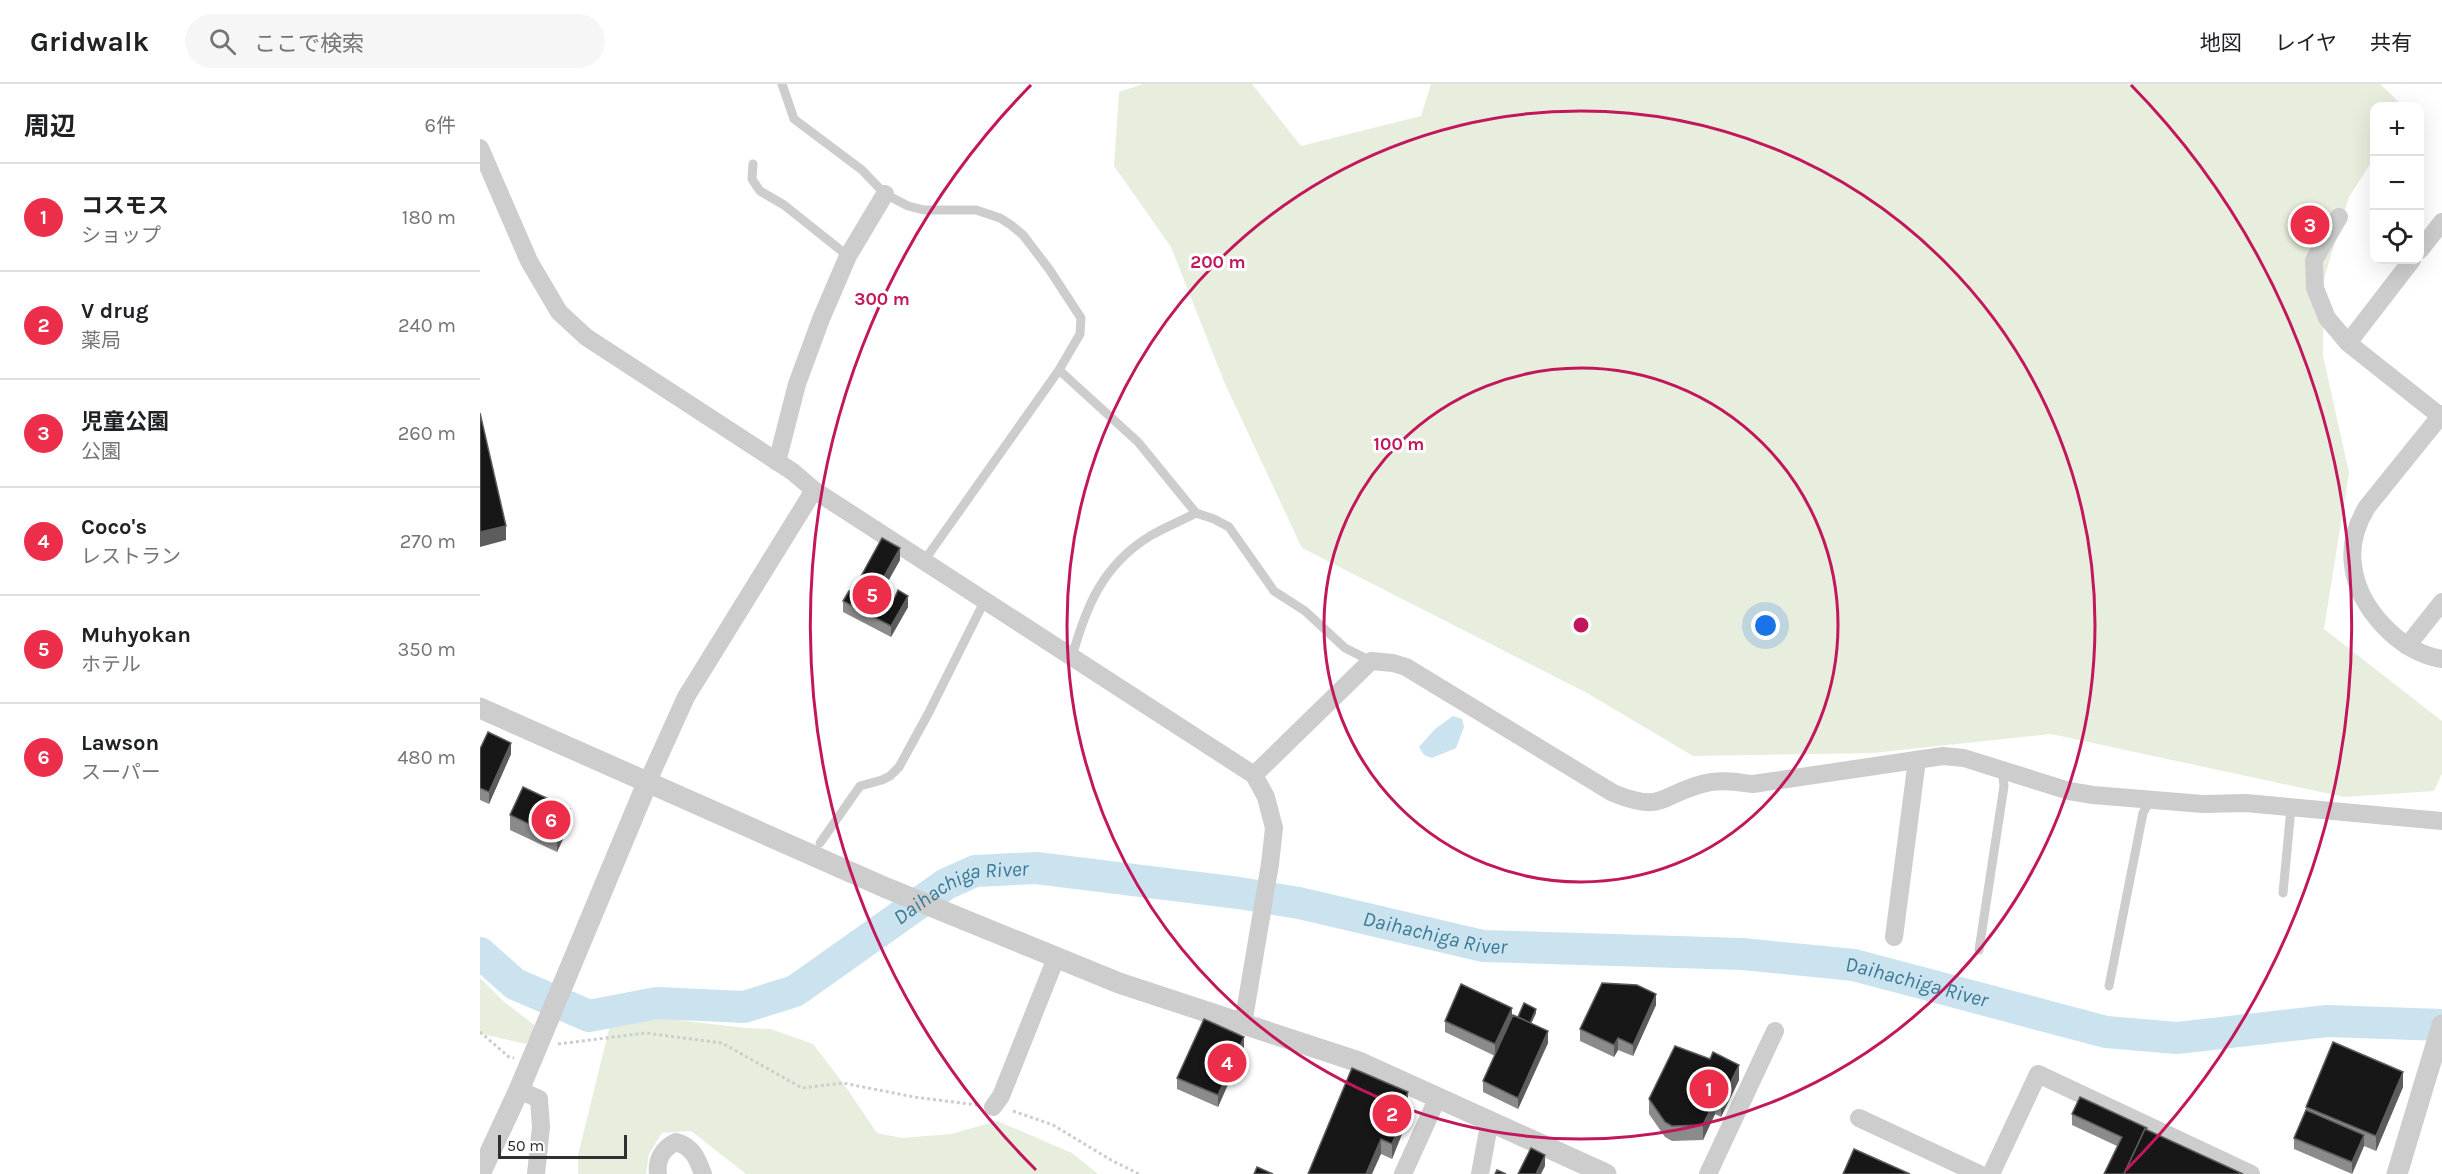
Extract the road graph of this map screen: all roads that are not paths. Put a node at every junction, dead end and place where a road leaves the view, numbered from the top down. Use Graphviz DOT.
graph roads {
  1 [pos="782,84"];
  2 [pos="480,148"];
  3 [pos="753,164"];
  4 [pos="885,194"];
  5 [pos="2339,217"];
  6 [pos="2442,222"];
  7 [pos="2424,245"];
  8 [pos="848,256"];
  9 [pos="2409,264"];
  10 [pos="2348,344"];
  11 [pos="1059,370"];
  12 [pos="2441,415"];
  13 [pos="777,462"];
  14 [pos="814,490"];
  15 [pos="1196,513"];
  16 [pos="924,561"];
  17 [pos="985,600"];
  18 [pos="2442,602"];
  19 [pos="2407,646"];
  20 [pos="1072,657"];
  21 [pos="2442,659"];
  22 [pos="1371,661"];
  23 [pos="480,708"];
  24 [pos="1917,760"];
  25 [pos="2002,770"];
  26 [pos="1254,775"];
  27 [pos="648,781"];
  28 [pos="2150,800"];
  29 [pos="2291,808"];
  30 [pos="2442,821"];
  31 [pos="820,843"];
  32 [pos="2283,893"];
  33 [pos="1893,937"];
  34 [pos="1979,950"];
  35 [pos="1056,958"];
  36 [pos="2109,986"];
  37 [pos="1243,1024"];
  38 [pos="2442,1025"];
  39 [pos="1775,1031"];
  40 [pos="519,1089"];
  41 [pos="1438,1097"];
  42 [pos="993,1107"];
  43 [pos="1859,1118"];
  44 [pos="1490,1120"];
  45 [pos="480,1174"];
  46 [pos="536,1174"];
  47 [pos="658,1174"];
  48 [pos="703,1174"];
  49 [pos="1403,1174"];
  50 [pos="1480,1174"];
  51 [pos="1606,1174"];
  52 [pos="1708,1174"];
  53 [pos="1979,1174"];
  54 [pos="1991,1174"];
  55 [pos="2252,1174"];
  56 [pos="2397,1174"];
  1 -- 4 [label="lane"];
  2 -- 13 [label="street"];
  3 -- 8 [label="lane"];
  4 -- 8 [label="street"];
  4 -- 11 [label="lane"];
  5 -- 10 [label="street"];
  6 -- 7 [label="street"];
  8 -- 13 [label="street"];
  9 -- 10 [label="street"];
  10 -- 12 [label="street"];
  11 -- 15 [label="lane"];
  11 -- 16 [label="lane"];
  12 -- 19 [label="street"];
  13 -- 14 [label="street"];
  14 -- 16 [label="street"];
  14 -- 27 [label="street"];
  15 -- 20 [label="lane"];
  15 -- 22 [label="lane"];
  16 -- 17 [label="street"];
  17 -- 20 [label="street"];
  17 -- 31 [label="lane"];
  18 -- 19 [label="street"];
  19 -- 21 [label="street"];
  20 -- 26 [label="street"];
  22 -- 24 [label="street"];
  22 -- 26 [label="street"];
  23 -- 27 [label="street"];
  24 -- 25 [label="street"];
  24 -- 33 [label="street"];
  25 -- 28 [label="street"];
  25 -- 34 [label="lane"];
  26 -- 37 [label="street"];
  27 -- 35 [label="street"];
  27 -- 40 [label="street"];
  28 -- 29 [label="street"];
  28 -- 36 [label="lane"];
  29 -- 30 [label="street"];
  29 -- 32 [label="lane"];
  35 -- 37 [label="street"];
  35 -- 42 [label="street"];
  37 -- 41 [label="street"];
  38 -- 56 [label="street"];
  39 -- 52 [label="street"];
  40 -- 45 [label="street"];
  40 -- 46 [label="street"];
  41 -- 44 [label="street"];
  41 -- 49 [label="street"];
  43 -- 53 [label="street"];
  44 -- 50 [label="street"];
  44 -- 51 [label="street"];
  47 -- 48 [label="street"];
  54 -- 55 [label="street"];
}
